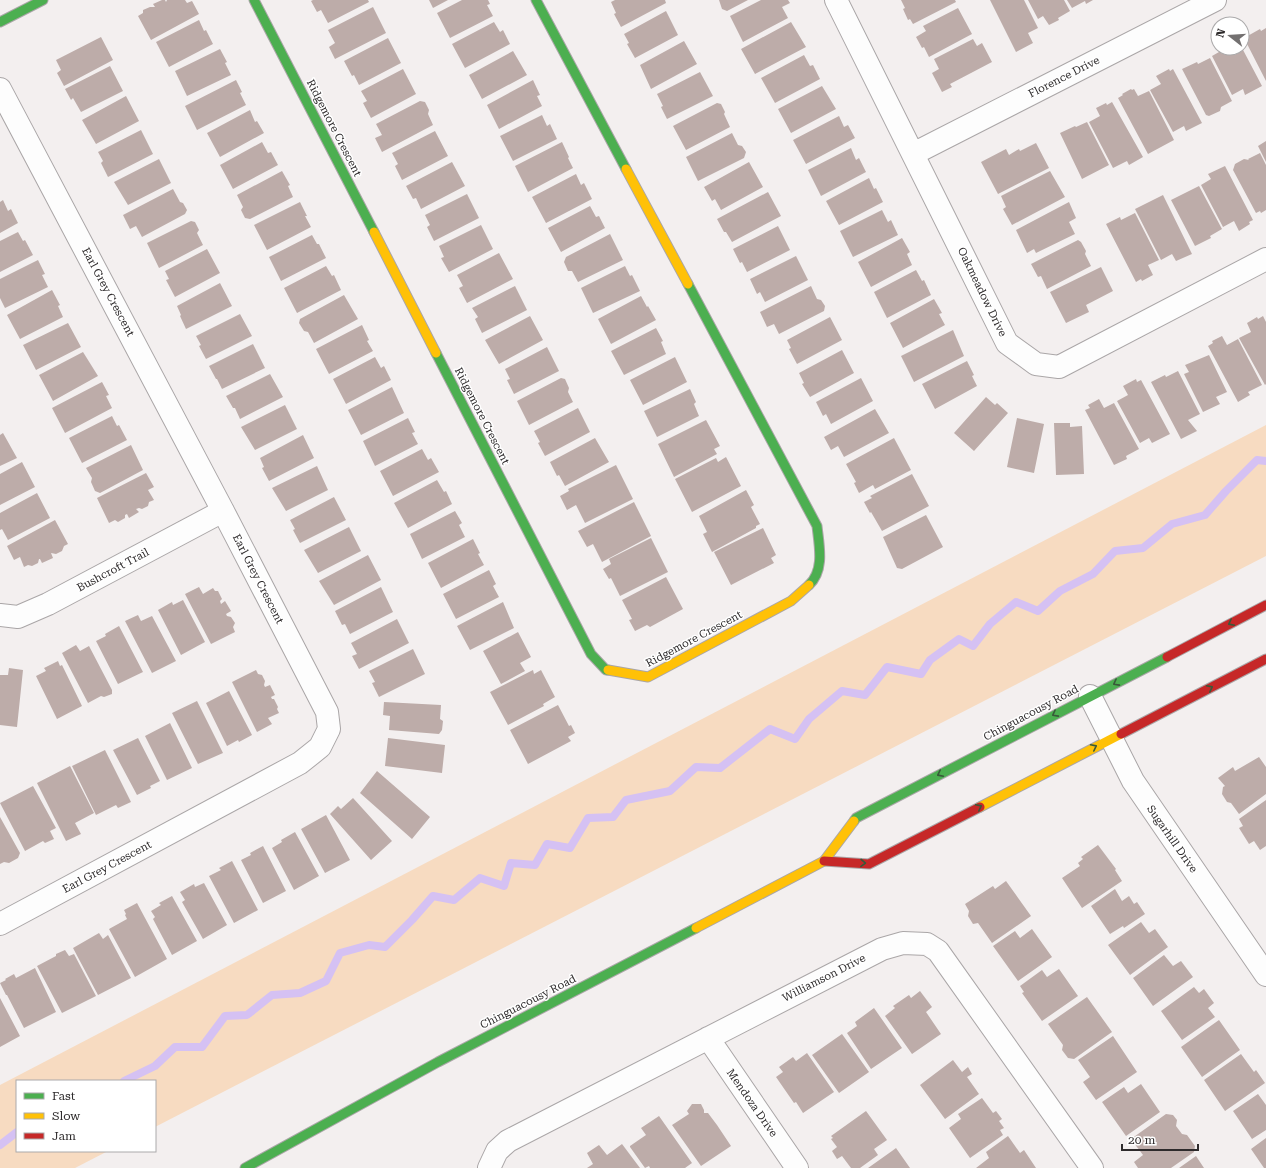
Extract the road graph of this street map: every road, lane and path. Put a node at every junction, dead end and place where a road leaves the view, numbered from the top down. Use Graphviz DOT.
graph roads {
  1 [pos="43,0"];
  2 [pos="254,0"];
  3 [pos="536,0"];
  4 [pos="836,0"];
  5 [pos="1215,0"];
  6 [pos="0,22"];
  7 [pos="0,89"];
  8 [pos="913,154"];
  9 [pos="1266,259"];
  10 [pos="223,511"];
  11 [pos="1266,605"];
  12 [pos="0,615"];
  13 [pos="1266,659"];
  14 [pos="1090,696"];
  15 [pos="1111,739"];
  16 [pos="824,861"];
  17 [pos="0,924"];
  18 [pos="1266,975"];
  19 [pos="708,1038"];
  20 [pos="245,1168"];
  21 [pos="489,1168"];
  22 [pos="797,1168"];
  23 [pos="1092,1168"];
  1 -- 6 [label="street"];
  2 -- 3 [label="street, Ridgemore Crescent"];
  4 -- 8 [label="street, Oakmeadow Drive"];
  5 -- 8 [label="street, Florence Drive"];
  7 -- 10 [label="street, Earl Grey Crescent"];
  8 -- 9 [label="street, Oakmeadow Drive"];
  10 -- 12 [label="street, Bushcroft Trail"];
  10 -- 17 [label="street, Earl Grey Crescent"];
  11 -- 14 [label="street, Chinguacousy Road, one-way"];
  15 -- 13 [label="street, one-way"];
  14 -- 15 [label="street, Sugarhill Drive"];
  14 -- 16 [label="street, Chinguacousy Road, one-way"];
  16 -- 15 [label="street, one-way"];
  15 -- 18 [label="street, Sugarhill Drive"];
  16 -- 20 [label="street, Chinguacousy Road"];
  19 -- 21 [label="street, Williamson Drive"];
  19 -- 22 [label="street, Mendoza Drive"];
  19 -- 23 [label="street, Williamson Drive"];
}
